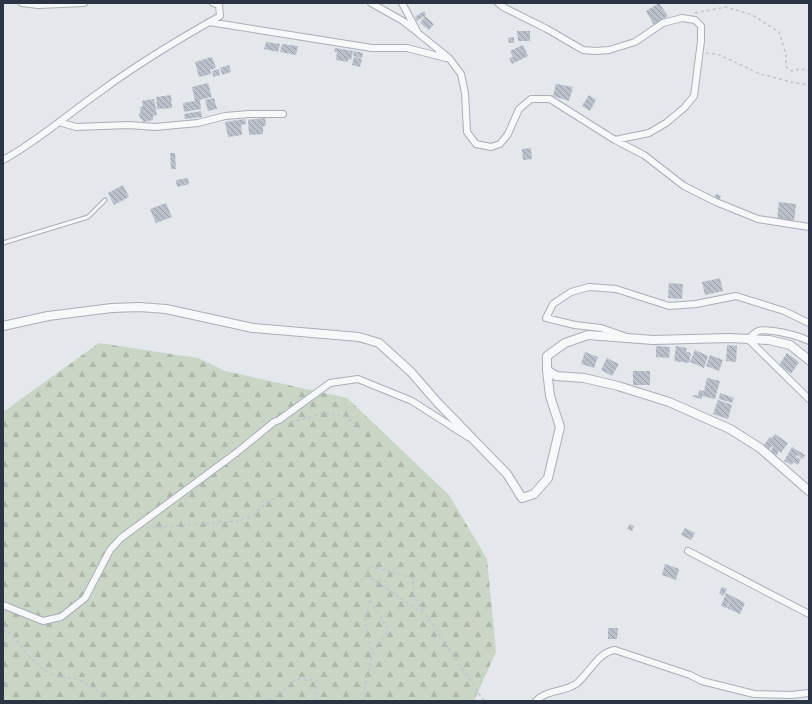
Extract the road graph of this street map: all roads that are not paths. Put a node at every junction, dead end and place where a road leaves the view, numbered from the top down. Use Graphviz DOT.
graph roads {
  1 [pos="22,3"];
  2 [pos="84,3"];
  3 [pos="372,3"];
  4 [pos="402,3"];
  5 [pos="498,3"];
  6 [pos="218,4"];
  7 [pos="209,22"];
  8 [pos="418,33"];
  9 [pos="449,58"];
  10 [pos="283,114"];
  11 [pos="59,122"];
  12 [pos="615,140"];
  13 [pos="3,160"];
  14 [pos="105,200"];
  15 [pos="809,227"];
  16 [pos="3,243"];
  17 [pos="809,323"];
  18 [pos="3,326"];
  19 [pos="633,338"];
  20 [pos="748,339"];
  21 [pos="809,342"];
  22 [pos="809,360"];
  23 [pos="547,370"];
  24 [pos="809,399"];
  25 [pos="479,444"];
  26 [pos="809,491"];
  27 [pos="688,551"];
  28 [pos="3,605"];
  29 [pos="809,614"];
  30 [pos="809,693"];
  31 [pos="536,701"];
  1 -- 2 [label="street"];
  3 -- 8 [label="street"];
  4 -- 8 [label="street"];
  5 -- 12 [label="street"];
  6 -- 7 [label="street"];
  7 -- 9 [label="street"];
  7 -- 11 [label="street"];
  8 -- 9 [label="street"];
  9 -- 12 [label="street"];
  10 -- 11 [label="street"];
  11 -- 13 [label="street"];
  12 -- 15 [label="street"];
  14 -- 16 [label="lane"];
  17 -- 19 [label="street"];
  18 -- 25 [label="street"];
  19 -- 20 [label="street"];
  19 -- 23 [label="street"];
  20 -- 21 [label="street"];
  20 -- 22 [label="street"];
  20 -- 24 [label="street"];
  23 -- 25 [label="street"];
  23 -- 26 [label="street"];
  25 -- 28 [label="street"];
  27 -- 29 [label="street"];
  30 -- 31 [label="street"];
}
